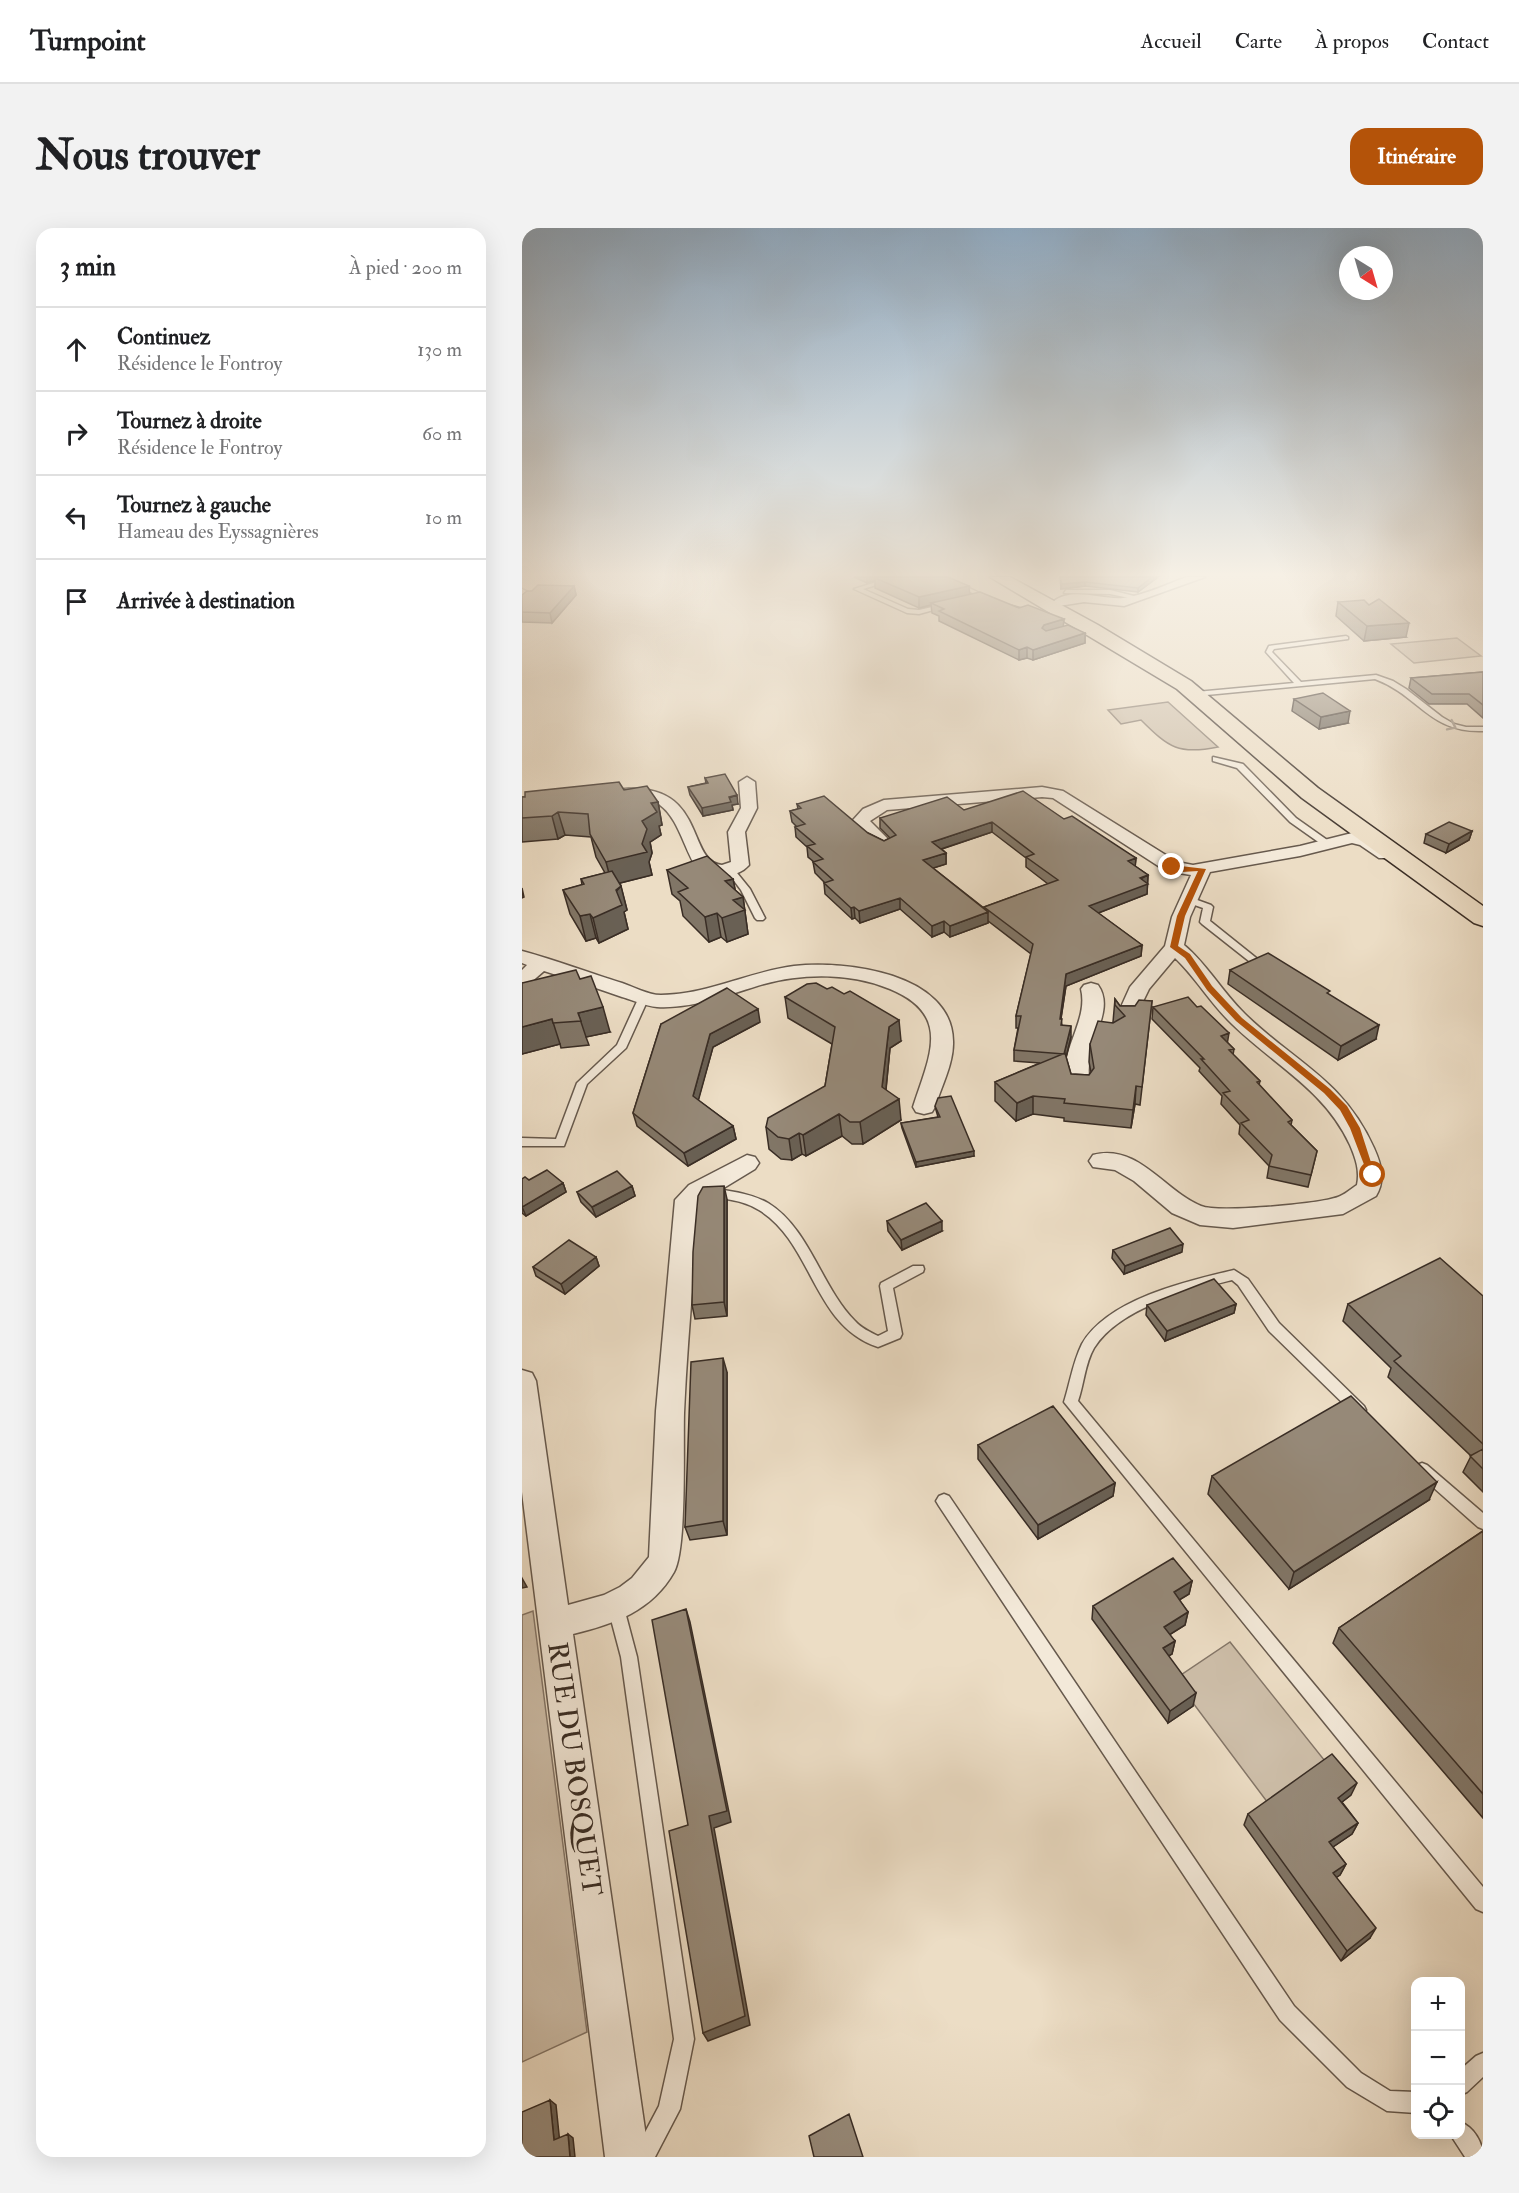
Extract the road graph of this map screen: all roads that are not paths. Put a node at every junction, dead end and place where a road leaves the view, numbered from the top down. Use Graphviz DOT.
graph roads {
  1 [pos="1150,667"];
  2 [pos="1283,667"];
  3 [pos="1299,684"];
  4 [pos="1196,694"];
  5 [pos="1483,729"];
  6 [pos="1216,759"];
  7 [pos="747,783"];
  8 [pos="602,795"];
  9 [pos="1356,833"];
  10 [pos="1327,844"];
  11 [pos="885,845"];
  12 [pos="1203,869"];
  13 [pos="730,870"];
  14 [pos="1189,900"];
  15 [pos="760,918"];
  16 [pos="1483,918"];
  17 [pos="1483,934"];
  18 [pos="1174,947"];
  19 [pos="532,960"];
  20 [pos="1257,963"];
  21 [pos="522,980"];
  22 [pos="1091,989"];
  23 [pos="644,997"];
  24 [pos="1126,1018"];
  25 [pos="1090,1020"];
  26 [pos="1109,1031"];
  27 [pos="1080,1086"];
  28 [pos="924,1107"];
  29 [pos="522,1142"];
  30 [pos="1101,1161"];
  31 [pos="747,1163"];
  32 [pos="697,1191"];
  33 [pos="918,1269"];
  34 [pos="522,1381"];
  35 [pos="1368,1418"];
  36 [pos="1407,1455"];
  37 [pos="944,1501"];
  38 [pos="1483,1522"];
  39 [pos="616,1608"];
  40 [pos="555,1623"];
  41 [pos="1483,1902"];
  42 [pos="1483,2063"];
  43 [pos="1465,2081"];
  44 [pos="1411,2103"];
  45 [pos="1465,2138"];
  46 [pos="627,2157"];
  47 [pos="644,2157"];
  48 [pos="1478,2157"];
  1 -- 4 [label="main road"];
  2 -- 3 [label="lane"];
  3 -- 4 [label="lane"];
  3 -- 5 [label="lane, one-way"];
  4 -- 9 [label="main road"];
  6 -- 10 [label="lane"];
  7 -- 13 [label="street"];
  8 -- 13 [label="street"];
  9 -- 10 [label="street"];
  9 -- 16 [label="main road"];
  9 -- 17 [label="main road"];
  10 -- 12 [label="street"];
  11 -- 12 [label="street"];
  12 -- 14 [label="street"];
  13 -- 15 [label="lane"];
  14 -- 18 [label="street"];
  14 -- 20 [label="lane"];
  18 -- 24 [label="street"];
  18 -- 30 [label="street"];
  19 -- 21 [label="street"];
  19 -- 23 [label="street"];
  22 -- 25 [label="street"];
  23 -- 28 [label="street"];
  23 -- 29 [label="lane"];
  25 -- 26 [label="street"];
  25 -- 27 [label="street"];
  31 -- 32 [label="street"];
  32 -- 33 [label="lane"];
  32 -- 39 [label="street"];
  34 -- 40 [label="street, RUE DU BOSQUET"];
  35 -- 41 [label="lane"];
  36 -- 38 [label="lane"];
  37 -- 44 [label="lane"];
  39 -- 40 [label="street"];
  39 -- 47 [label="lane"];
  40 -- 46 [label="street, RUE DU BOSQUET"];
  42 -- 43 [label="lane"];
  45 -- 48 [label="lane"];
}
